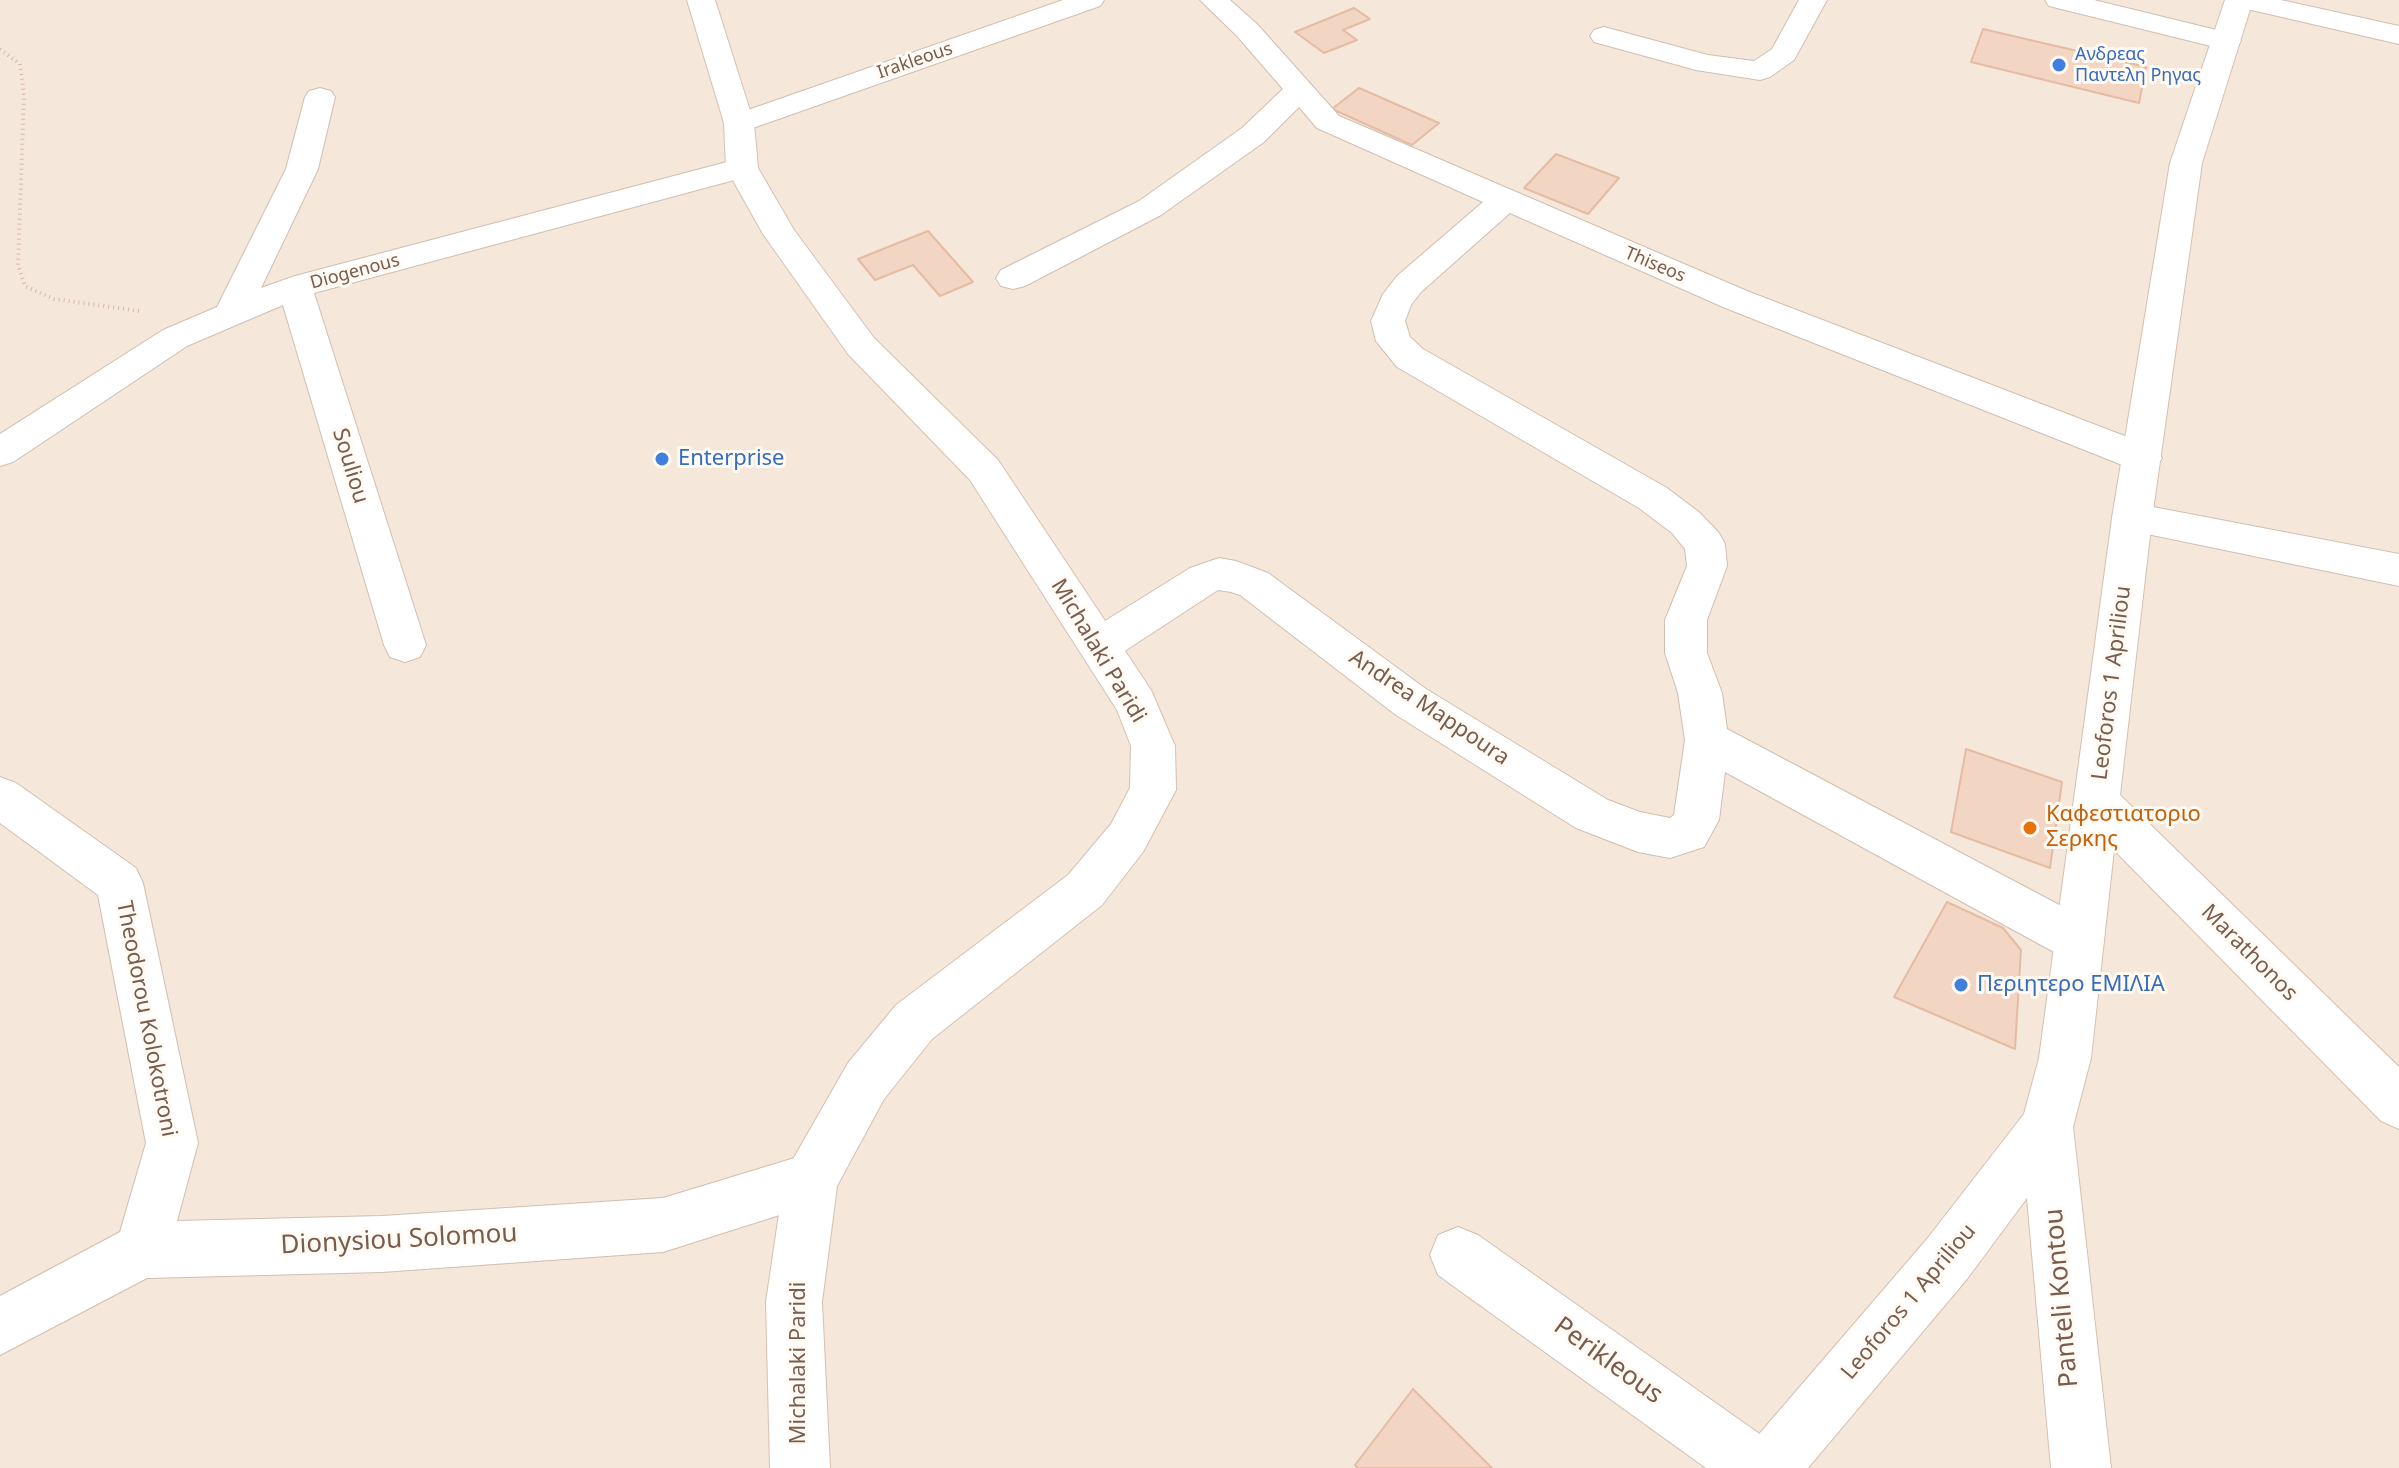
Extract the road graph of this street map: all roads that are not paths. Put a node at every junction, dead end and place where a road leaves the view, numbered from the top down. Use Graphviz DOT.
graph roads {
  1 [pos="701,0"];
  2 [pos="1090,0"];
  3 [pos="1214,0"];
  4 [pos="1813,0"];
  5 [pos="2059,0"];
  6 [pos="2241,0"];
  7 [pos="2399,35"];
  8 [pos="1604,36"];
  9 [pos="2227,41"];
  10 [pos="1298,91"];
  11 [pos="320,97"];
  12 [pos="739,123"];
  13 [pos="742,168"];
  14 [pos="1505,200"];
  15 [pos="1013,278"];
  16 [pos="295,287"];
  17 [pos="230,315"];
  18 [pos="0,452"];
  19 [pos="2143,458"];
  20 [pos="2132,518"];
  21 [pos="2399,570"];
  22 [pos="405,645"];
  23 [pos="1099,646"];
  24 [pos="1707,740"];
  25 [pos="0,797"];
  26 [pos="2098,803"];
  27 [pos="2080,941"];
  28 [pos="2399,1103"];
  29 [pos="2047,1127"];
  30 [pos="811,1180"];
  31 [pos="142,1250"];
  32 [pos="1458,1255"];
  33 [pos="0,1327"];
  34 [pos="800,1468"];
  35 [pos="1757,1468"];
  36 [pos="1769,1468"];
  37 [pos="2081,1468"];
  1 -- 12 [label="street, Michalaki Paridi"];
  2 -- 12 [label="street, Irakleous"];
  3 -- 10 [label="street, Thiseos"];
  4 -- 8 [label="street"];
  5 -- 9 [label="street"];
  6 -- 7 [label="street"];
  6 -- 9 [label="street, Leoforos 1 Apriliou"];
  9 -- 19 [label="street, Leoforos 1 Apriliou"];
  10 -- 14 [label="street, Thiseos"];
  10 -- 15 [label="street"];
  11 -- 17 [label="street"];
  12 -- 13 [label="street, Michalaki Paridi"];
  13 -- 16 [label="street, Diogenous"];
  13 -- 23 [label="street, Michalaki Paridi"];
  14 -- 19 [label="street, Thiseos"];
  14 -- 24 [label="street, Andrea Mappoura"];
  16 -- 17 [label="street, Diogenous"];
  16 -- 22 [label="street, Souliou"];
  17 -- 18 [label="street, Diogenous"];
  19 -- 20 [label="street, Leoforos 1 Apriliou"];
  20 -- 21 [label="street"];
  20 -- 26 [label="street, Leoforos 1 Apriliou"];
  23 -- 24 [label="street, Andrea Mappoura"];
  23 -- 30 [label="street, Michalaki Paridi"];
  24 -- 27 [label="street"];
  25 -- 31 [label="street, Theodorou Kolokotroni"];
  26 -- 27 [label="street, Leoforos 1 Apriliou"];
  26 -- 28 [label="street, Marathonos"];
  27 -- 29 [label="street, Leoforos 1 Apriliou"];
  29 -- 36 [label="street, Leoforos 1 Apriliou"];
  29 -- 37 [label="street, Panteli Kontou"];
  30 -- 31 [label="street, Dionysiou Solomou"];
  30 -- 34 [label="street, Michalaki Paridi"];
  31 -- 33 [label="street, Dionysiou Solomou"];
  32 -- 35 [label="street, Perikleous"];
}
